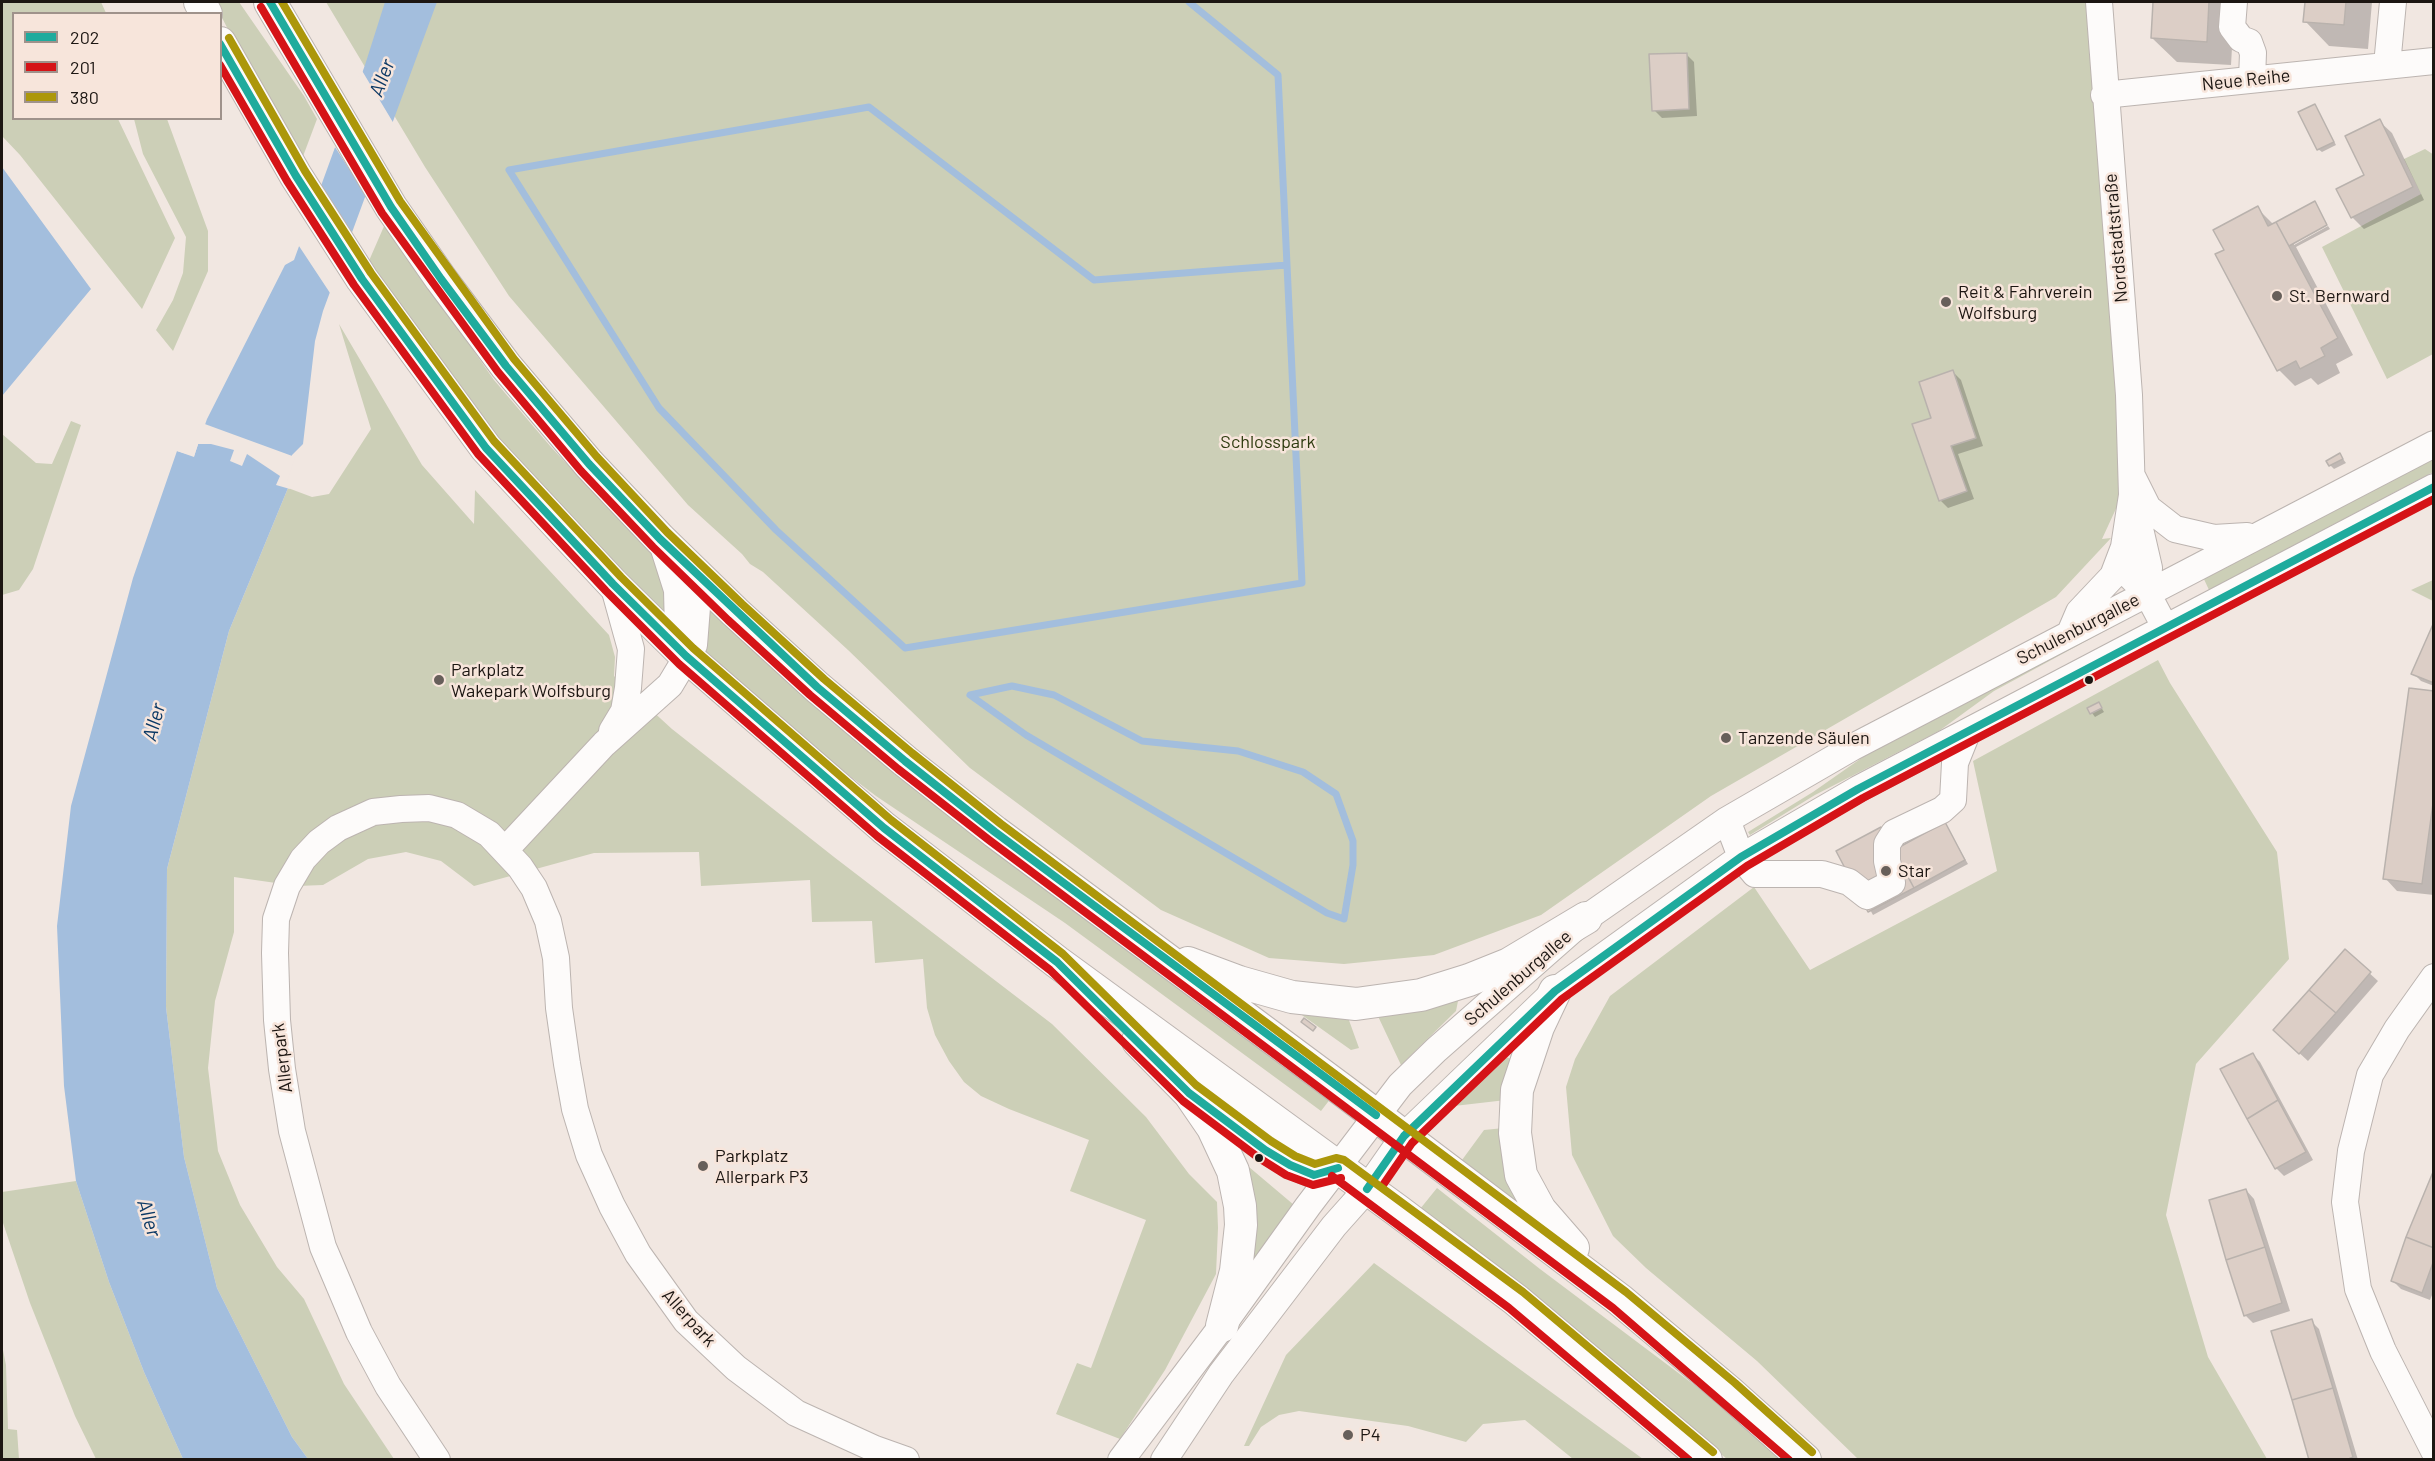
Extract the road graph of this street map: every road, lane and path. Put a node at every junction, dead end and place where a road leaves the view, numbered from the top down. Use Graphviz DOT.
graph roads {
  1 [pos="270,2"];
  2 [pos="2099,2"];
  3 [pos="2234,2"];
  4 [pos="2393,2"];
  5 [pos="222,46"];
  6 [pos="2433,61"];
  7 [pos="2387,65"];
  8 [pos="2252,79"];
  9 [pos="2104,94"];
  10 [pos="2433,444"];
  11 [pos="2131,484"];
  12 [pos="2433,487"];
  13 [pos="2256,535"];
  14 [pos="660,539"];
  15 [pos="2124,547"];
  16 [pos="689,567"];
  17 [pos="612,584"];
  18 [pos="2147,593"];
  19 [pos="2165,627"];
  20 [pos="2070,633"];
  21 [pos="686,656"];
  22 [pos="1967,733"];
  23 [pos="604,744"];
  24 [pos="1727,820"];
  25 [pos="506,849"];
  26 [pos="1741,857"];
  27 [pos="1586,918"];
  28 [pos="1153,950"];
  29 [pos="1057,962"];
  30 [pos="2433,977"];
  31 [pos="1556,991"];
  32 [pos="1189,1093"];
  33 [pos="1376,1115"];
  34 [pos="1404,1136"];
  35 [pos="1338,1168"];
  36 [pos="1367,1189"];
  37 [pos="1620,1300"];
  38 [pos="1222,1326"];
  39 [pos="2433,1451"];
  40 [pos="437,1460"];
  41 [pos="906,1460"];
  42 [pos="1121,1460"];
  43 [pos="1164,1460"];
  44 [pos="1706,1460"];
  45 [pos="1804,1460"];
  1 -- 14 [label="main road"];
  2 -- 9 [label="street, Nordstadtstraße"];
  3 -- 8 [label="street"];
  4 -- 7 [label="street"];
  5 -- 17 [label="main road"];
  6 -- 7 [label="street, Neue Reihe"];
  7 -- 8 [label="street, Neue Reihe"];
  8 -- 9 [label="street, Neue Reihe"];
  9 -- 11 [label="street, Nordstadtstraße"];
  10 -- 13 [label="street, Schulenburgallee"];
  11 -- 13 [label="street, Nordstadtstraße"];
  11 -- 15 [label="street, Nordstadtstraße"];
  11 -- 18 [label="street, Nordstadtstraße"];
  12 -- 19 [label="street, Schulenburgallee"];
  13 -- 18 [label="street, Schulenburgallee"];
  14 -- 16 [label="main road"];
  14 -- 21 [label="street"];
  15 -- 18 [label="street, Nordstadtstraße"];
  15 -- 20 [label="street, Nordstadtstraße"];
  16 -- 21 [label="street"];
  16 -- 28 [label="main road"];
  17 -- 21 [label="main road"];
  17 -- 23 [label="street"];
  18 -- 19 [label="street, Nordstadtstraße"];
  18 -- 20 [label="street, Schulenburgallee"];
  19 -- 22 [label="street, Schulenburgallee"];
  20 -- 24 [label="street, Schulenburgallee"];
  21 -- 23 [label="street"];
  21 -- 29 [label="main road"];
  22 -- 26 [label="street, Schulenburgallee"];
  22 -- 26 [label="street"];
  23 -- 25 [label="street"];
  24 -- 26 [label="street"];
  24 -- 27 [label="street, Schulenburgallee"];
  25 -- 40 [label="street, Allerpark"];
  25 -- 41 [label="street, Allerpark"];
  26 -- 31 [label="street, Schulenburgallee"];
  27 -- 28 [label="main road"];
  27 -- 33 [label="street, Schulenburgallee"];
  28 -- 33 [label="main road"];
  29 -- 32 [label="main road"];
  29 -- 35 [label="main road"];
  30 -- 39 [label="street"];
  31 -- 34 [label="street, Schulenburgallee"];
  31 -- 37 [label="main road"];
  32 -- 35 [label="street"];
  32 -- 38 [label="main road"];
  33 -- 34 [label="main road"];
  33 -- 35 [label="street, Schulenburgallee"];
  34 -- 36 [label="street, Schulenburgallee"];
  34 -- 37 [label="main road"];
  35 -- 36 [label="main road"];
  35 -- 38 [label="street"];
  36 -- 43 [label="street"];
  36 -- 44 [label="main road"];
  37 -- 45 [label="main road"];
  38 -- 42 [label="street"];
}
